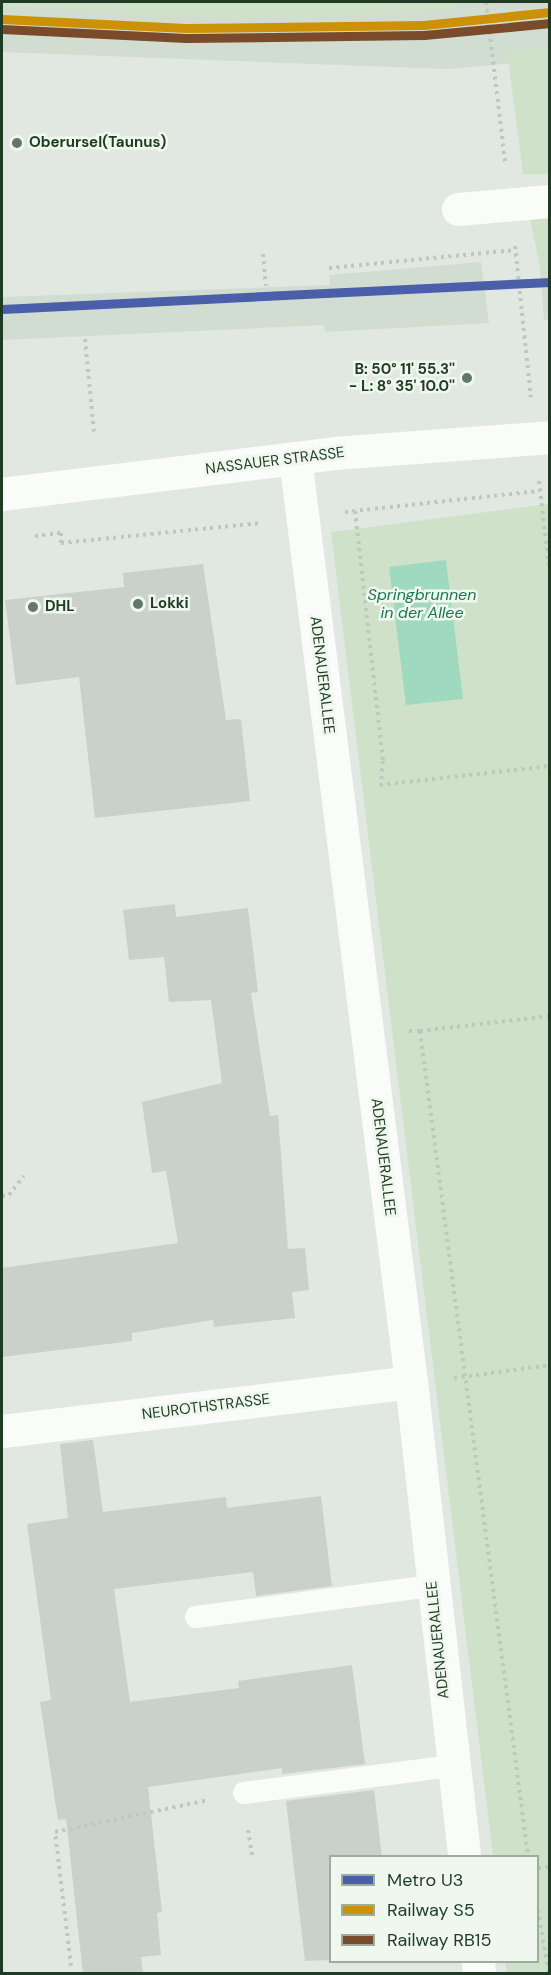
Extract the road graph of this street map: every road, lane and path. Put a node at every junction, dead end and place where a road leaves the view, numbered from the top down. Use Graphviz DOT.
graph roads {
  1 [pos="549,201"];
  2 [pos="458,209"];
  3 [pos="516,250"];
  4 [pos="263,254"];
  5 [pos="329,268"];
  6 [pos="266,286"];
  7 [pos="85,339"];
  8 [pos="93,432"];
  9 [pos="549,437"];
  10 [pos="295,458"];
  11 [pos="538,474"];
  12 [pos="2,494"];
  13 [pos="355,511"];
  14 [pos="549,576"];
  15 [pos="549,766"];
  16 [pos="381,785"];
  17 [pos="337,791"];
  18 [pos="382,797"];
  19 [pos="549,1016"];
  20 [pos="408,1020"];
  21 [pos="420,1031"];
  22 [pos="24,1176"];
  23 [pos="2,1196"];
  24 [pos="549,1365"];
  25 [pos="464,1376"];
  26 [pos="411,1382"];
  27 [pos="2,1431"];
  28 [pos="432,1586"];
  29 [pos="196,1617"];
  30 [pos="452,1766"];
  31 [pos="243,1793"];
  32 [pos="464,1855"];
  33 [pos="528,1855"];
  34 [pos="252,1856"];
  35 [pos="539,1921"];
  36 [pos="71,1966"];
  37 [pos="549,1974"];
  1 -- 2 [label="street"];
  3 -- 5 [label="path"];
  4 -- 6 [label="path"];
  7 -- 8 [label="path"];
  9 -- 10 [label="street, NASSAUER STRASSE"];
  10 -- 12 [label="street, NASSAUER STRASSE"];
  10 -- 17 [label="street, ADENAUERALLEE"];
  11 -- 14 [label="path"];
  13 -- 16 [label="path"];
  15 -- 16 [label="path"];
  16 -- 17 [label="path"];
  16 -- 18 [label="path"];
  17 -- 26 [label="street, ADENAUERALLEE"];
  19 -- 21 [label="path"];
  20 -- 21 [label="path"];
  21 -- 25 [label="path"];
  22 -- 23 [label="path"];
  24 -- 25 [label="path"];
  25 -- 26 [label="path"];
  25 -- 33 [label="path"];
  26 -- 27 [label="street, NEUROTHSTRASSE"];
  26 -- 28 [label="street, ADENAUERALLEE"];
  28 -- 29 [label="lane"];
  28 -- 30 [label="street, ADENAUERALLEE"];
  30 -- 31 [label="lane"];
  30 -- 32 [label="street, ADENAUERALLEE"];
  31 -- 34 [label="path"];
  31 -- 36 [label="path"];
  35 -- 37 [label="path"];
}
